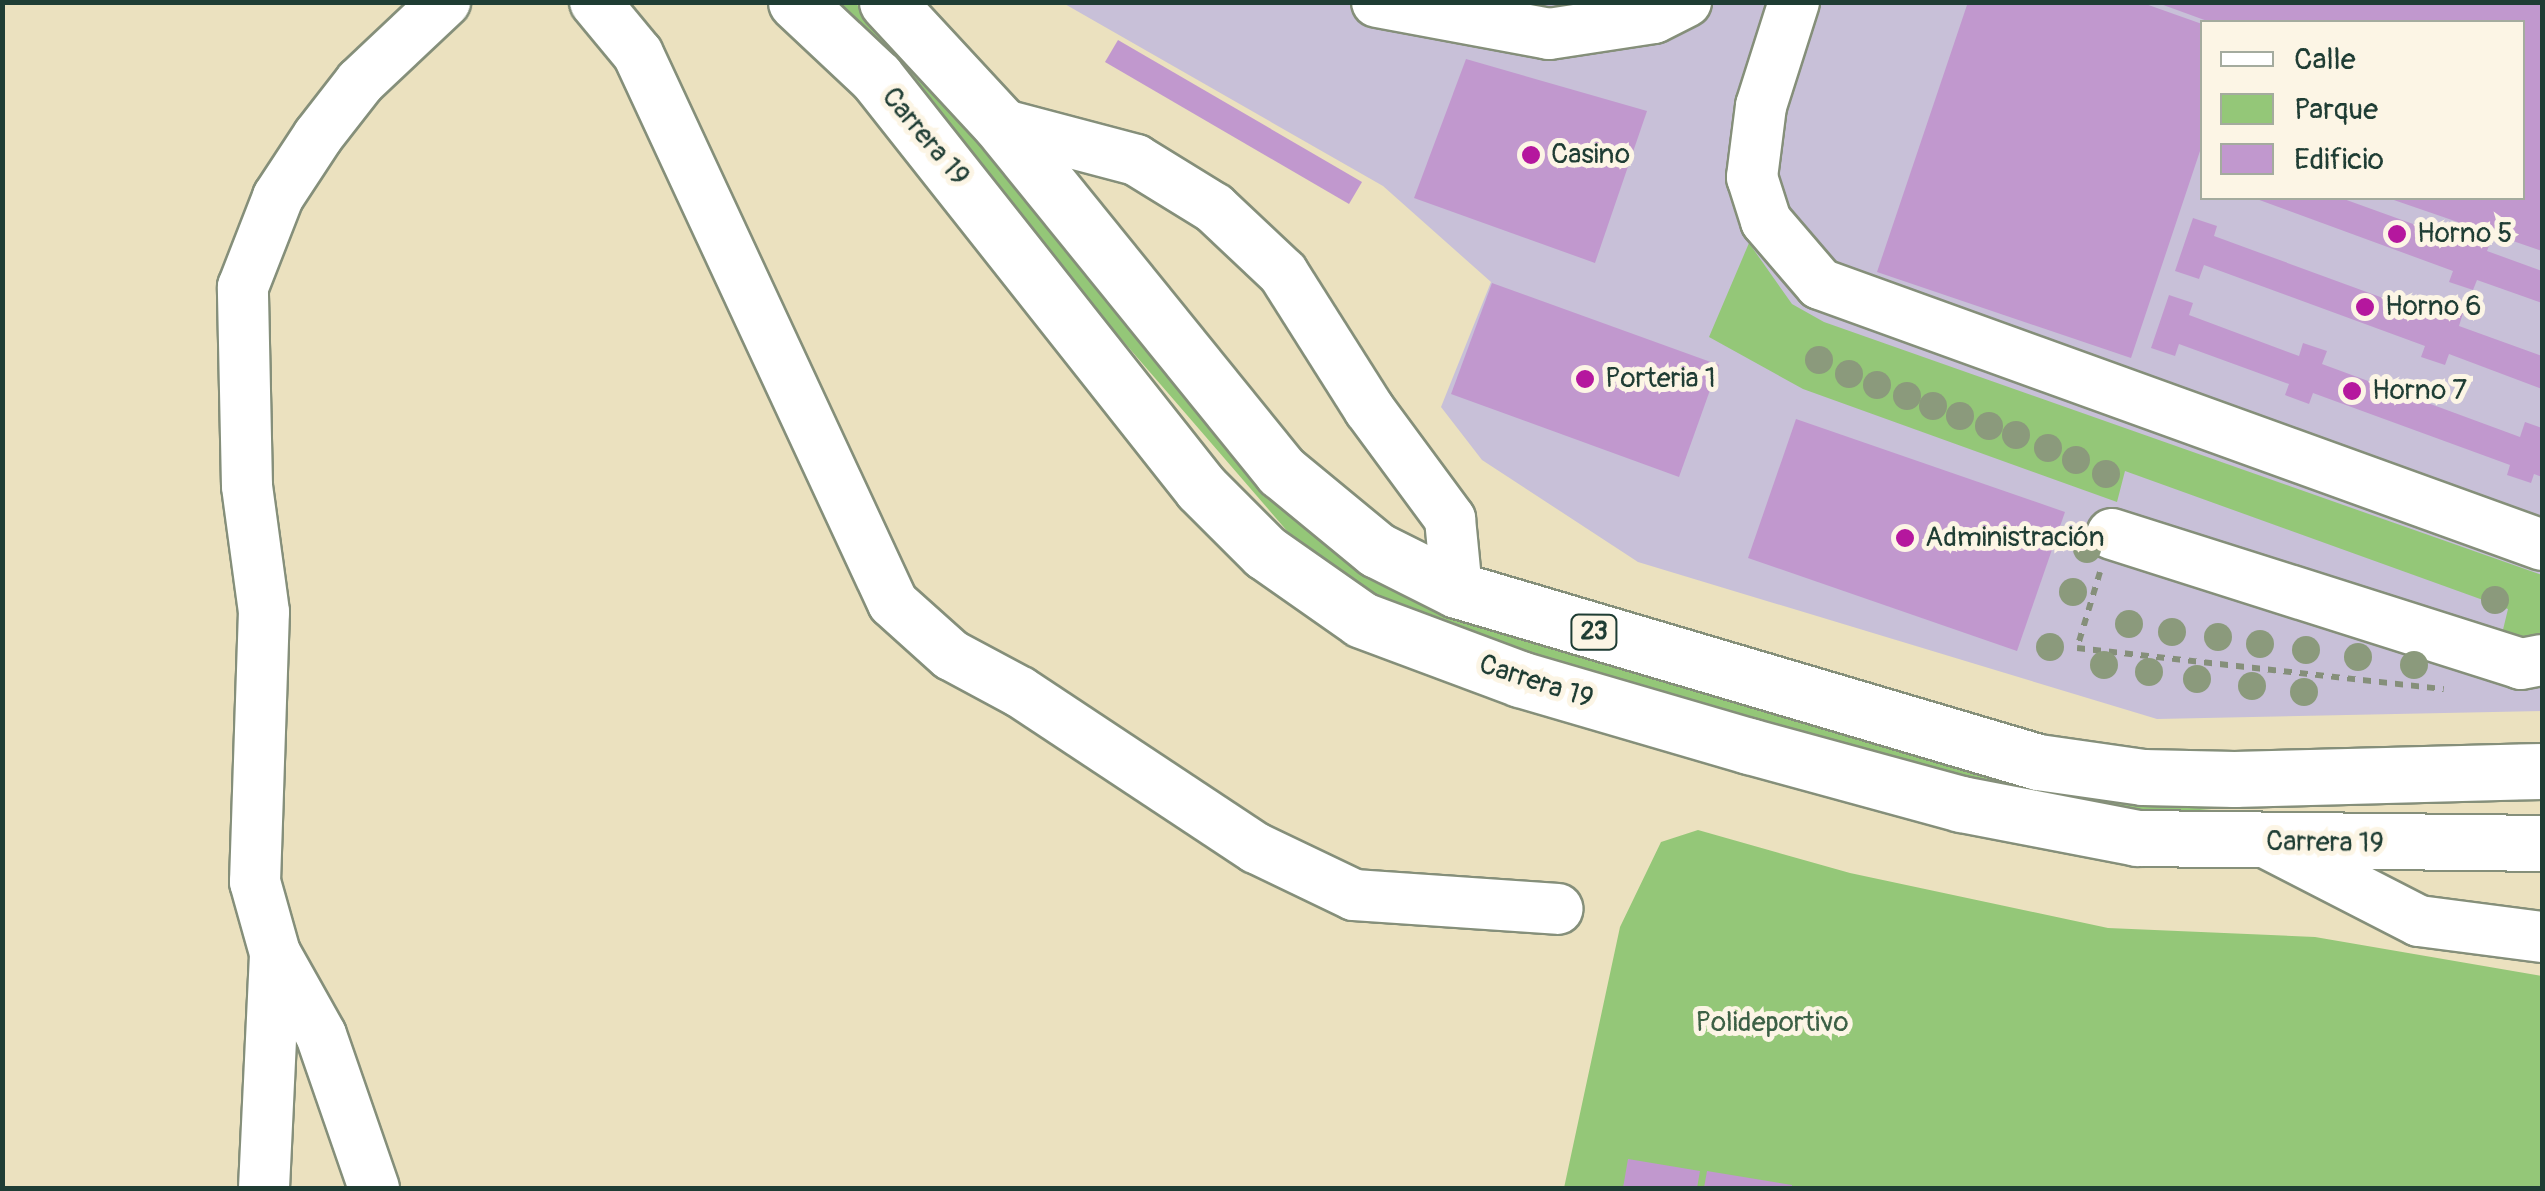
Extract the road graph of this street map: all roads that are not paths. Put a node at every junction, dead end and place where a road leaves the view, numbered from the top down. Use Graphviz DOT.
graph roads {
  1 [pos="445,2"];
  2 [pos="595,2"];
  3 [pos="796,2"];
  4 [pos="888,2"];
  5 [pos="1686,2"];
  6 [pos="1794,2"];
  7 [pos="1408,7"];
  8 [pos="1000,124"];
  9 [pos="2112,534"];
  10 [pos="2542,545"];
  11 [pos="1456,590"];
  12 [pos="2542,660"];
  13 [pos="2542,771"];
  14 [pos="2265,842"];
  15 [pos="2542,843"];
  16 [pos="1558,909"];
  17 [pos="2542,937"];
  18 [pos="275,953"];
  19 [pos="264,1188"];
  20 [pos="374,1188"];
  1 -- 18 [label="lane"];
  2 -- 16 [label="lane"];
  3 -- 14 [label="main road, Carrera 19 / 23"];
  4 -- 8 [label="main road, 23"];
  5 -- 7 [label="lane"];
  6 -- 10 [label="lane"];
  8 -- 11 [label="main road, 23"];
  8 -- 11 [label="lane"];
  9 -- 12 [label="lane"];
  11 -- 13 [label="main road, 23"];
  14 -- 15 [label="main road, Carrera 19 / 23"];
  14 -- 17 [label="lane"];
  18 -- 19 [label="lane"];
  18 -- 20 [label="lane"];
}
